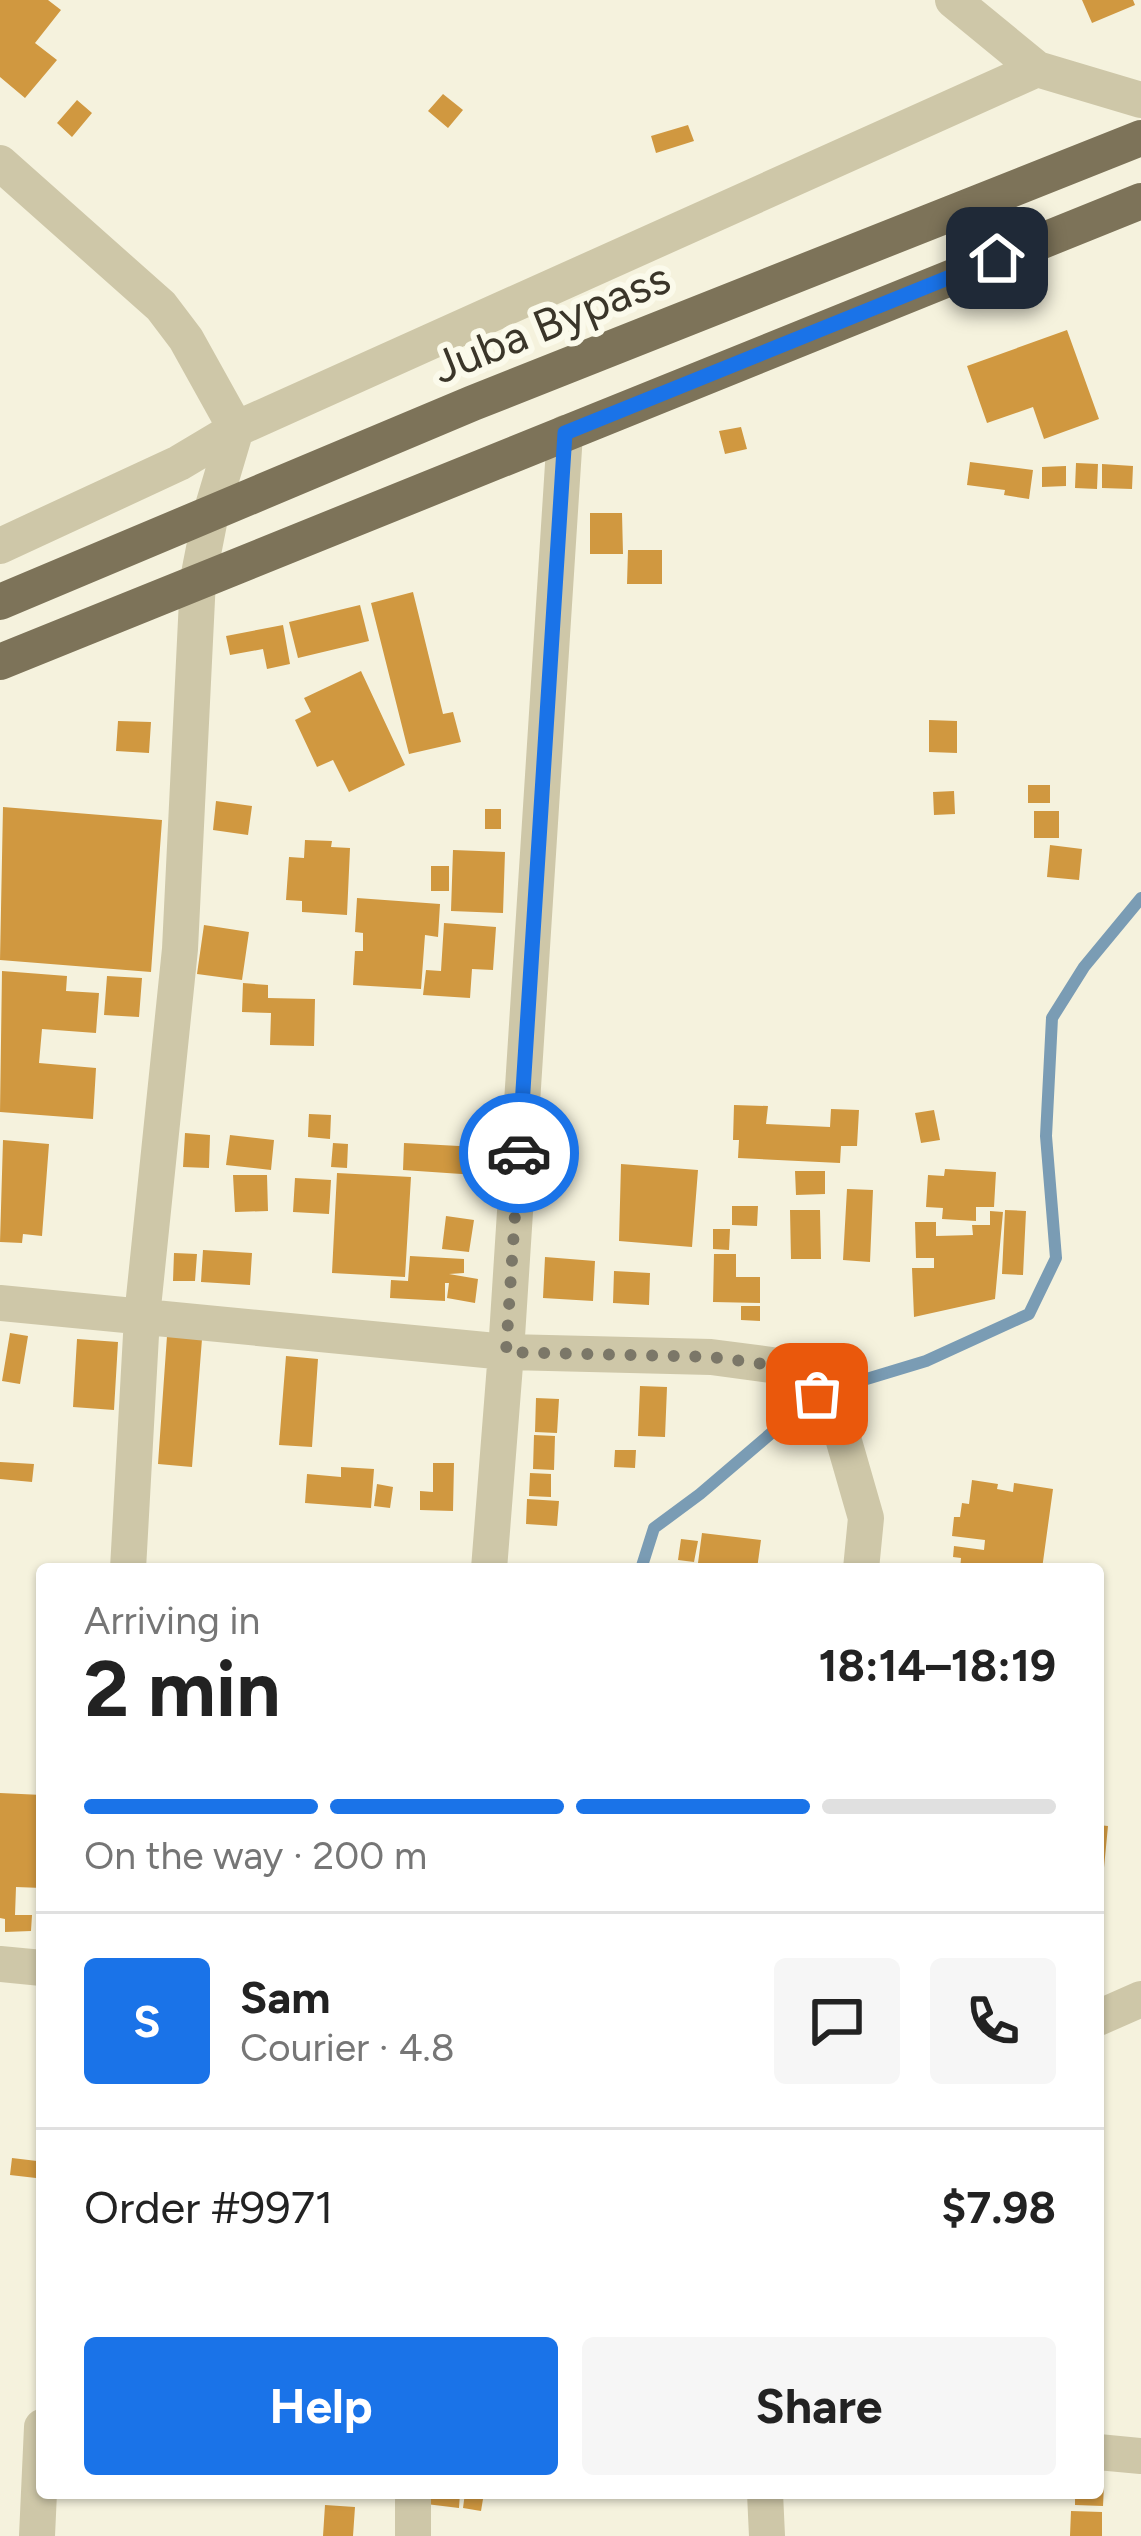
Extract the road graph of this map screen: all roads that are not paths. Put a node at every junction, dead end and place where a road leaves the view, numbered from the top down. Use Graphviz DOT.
graph roads {
  1 [pos="953,0"];
  2 [pos="1037,68"];
  3 [pos="1141,100"];
  4 [pos="1141,138"];
  5 [pos="0,163"];
  6 [pos="1141,201"];
  7 [pos="236,429"];
  8 [pos="565,433"];
  9 [pos="211,513"];
  10 [pos="0,546"];
  11 [pos="198,579"];
  12 [pos="0,602"];
  13 [pos="0,662"];
  14 [pos="0,1303"];
  15 [pos="142,1318"];
  16 [pos="506,1352"];
  17 [pos="128,1563"];
  18 [pos="489,1563"];
  19 [pos="862,1563"];
  20 [pos="0,1964"];
  21 [pos="36,1967"];
  22 [pos="1141,1999"];
  23 [pos="1104,2015"];
  24 [pos="1104,2453"];
  25 [pos="1141,2456"];
  26 [pos="39,2499"];
  27 [pos="413,2499"];
  28 [pos="765,2499"];
  29 [pos="37,2536"];
  30 [pos="412,2536"];
  31 [pos="767,2536"];
  1 -- 2 [label="street"];
  2 -- 3 [label="street"];
  2 -- 7 [label="street"];
  4 -- 9 [label="main road, Juba Bypass"];
  5 -- 7 [label="street"];
  6 -- 8 [label="main road"];
  7 -- 9 [label="street"];
  7 -- 10 [label="street"];
  8 -- 11 [label="main road"];
  8 -- 16 [label="street"];
  9 -- 11 [label="street"];
  9 -- 12 [label="main road, Juba Bypass"];
  11 -- 13 [label="main road"];
  11 -- 15 [label="street"];
  14 -- 15 [label="street"];
  15 -- 16 [label="street"];
  15 -- 17 [label="street"];
  16 -- 18 [label="street"];
  16 -- 19 [label="street"];
  20 -- 21 [label="street"];
  22 -- 23 [label="street"];
  24 -- 25 [label="street"];
  26 -- 29 [label="street"];
  27 -- 30 [label="street"];
  28 -- 31 [label="street"];
}
